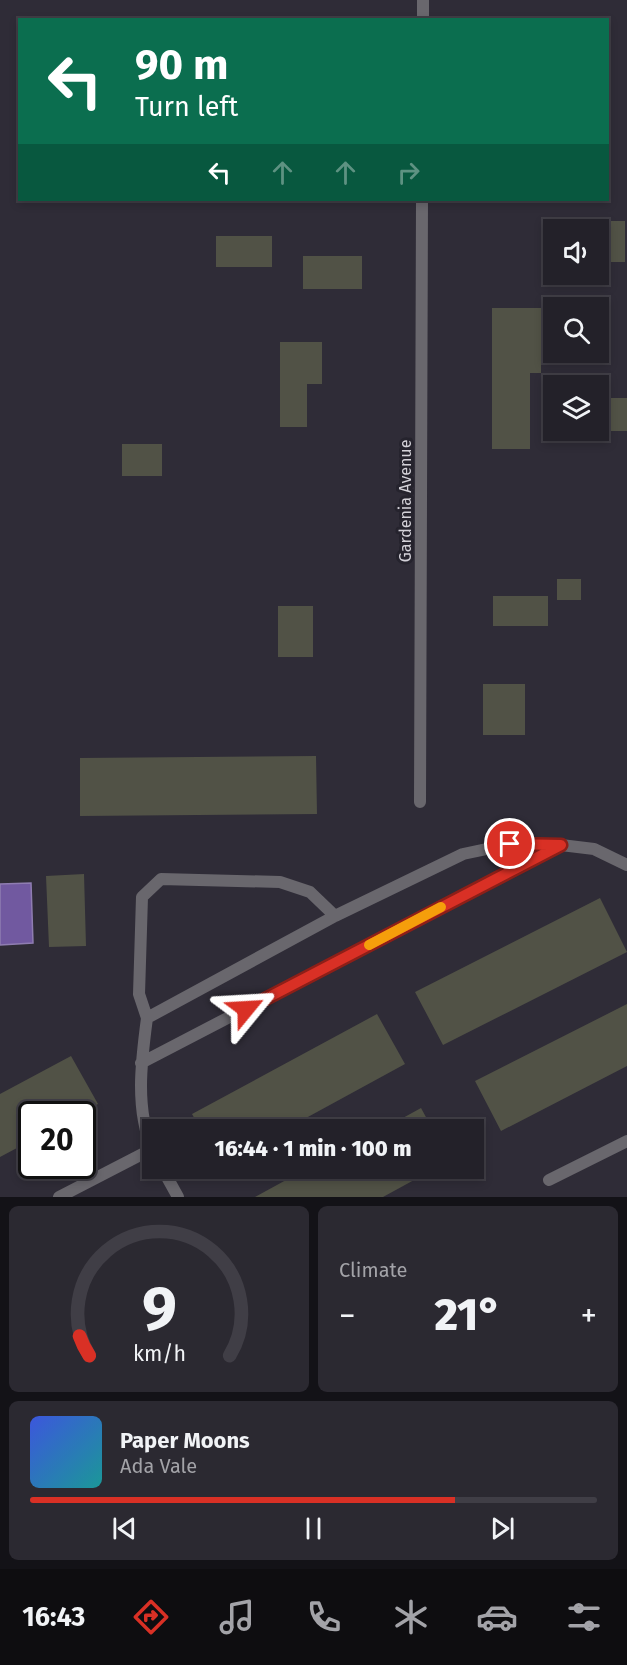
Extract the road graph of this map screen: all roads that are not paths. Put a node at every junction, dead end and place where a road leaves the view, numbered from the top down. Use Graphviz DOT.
graph roads {
  1 [pos="423,0"];
  2 [pos="423,18"];
  3 [pos="422,201"];
  4 [pos="420,802"];
  5 [pos="561,845"];
  6 [pos="627,865"];
  7 [pos="335,916"];
  8 [pos="147,1018"];
  9 [pos="141,1064"];
  10 [pos="144,1119"];
  11 [pos="627,1141"];
  12 [pos="142,1155"];
  13 [pos="168,1179"];
  14 [pos="549,1180"];
  15 [pos="59,1197"];
  16 [pos="178,1197"];
  1 -- 2 [label="street"];
  3 -- 4 [label="street, Gardenia Avenue"];
  5 -- 6 [label="street"];
  5 -- 7 [label="street"];
  5 -- 9 [label="street"];
  7 -- 8 [label="street"];
  7 -- 8 [label="street"];
  8 -- 9 [label="street"];
  9 -- 10 [label="street"];
  11 -- 14 [label="street"];
  12 -- 15 [label="street"];
  13 -- 16 [label="street"];
}
